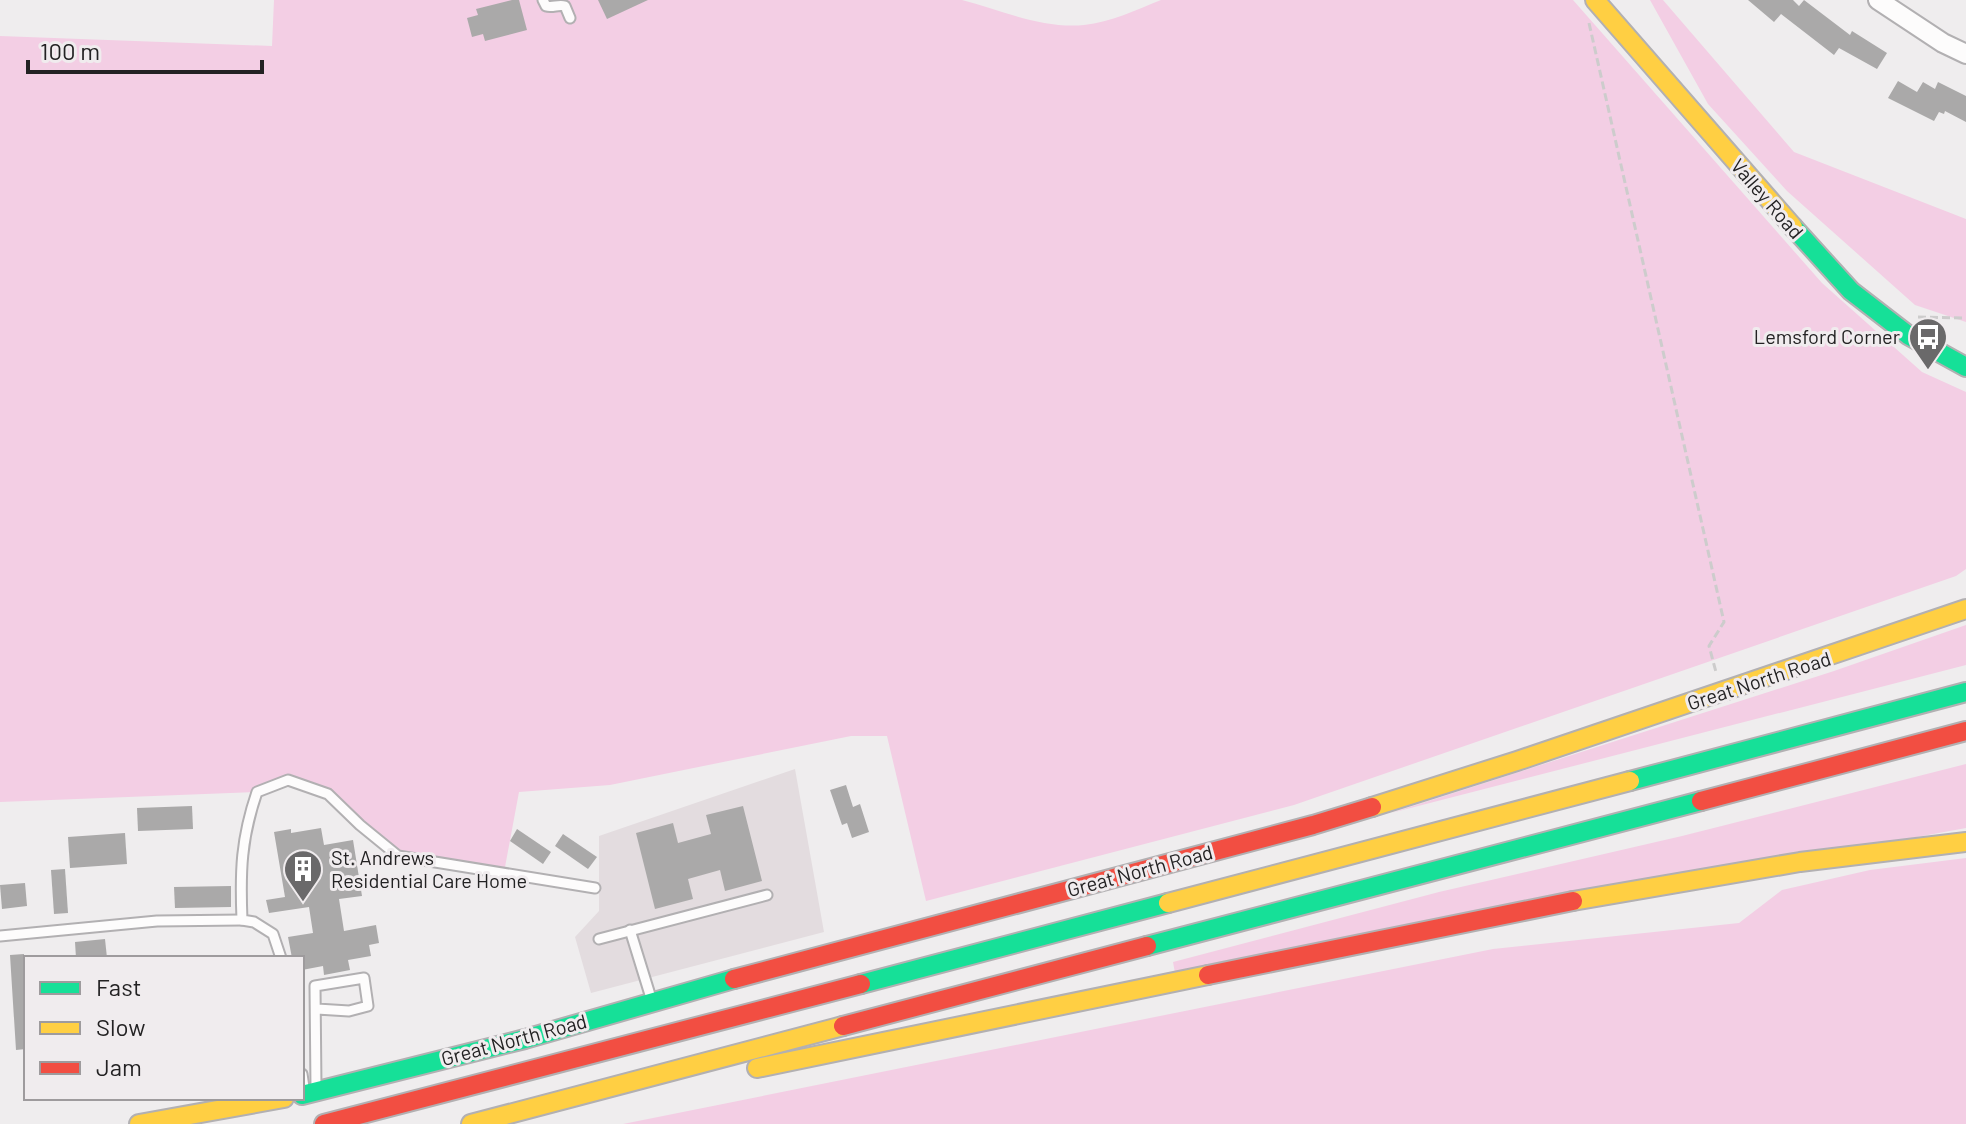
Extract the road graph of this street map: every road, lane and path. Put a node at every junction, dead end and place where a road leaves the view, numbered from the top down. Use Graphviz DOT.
graph roads {
  1 [pos="543,0"];
  2 [pos="1595,0"];
  3 [pos="1878,0"];
  4 [pos="570,18"];
  5 [pos="1587,18"];
  6 [pos="1966,54"];
  7 [pos="1909,317"];
  8 [pos="1966,318"];
  9 [pos="1966,367"];
  10 [pos="1966,609"];
  11 [pos="1966,692"];
  12 [pos="1722,693"];
  13 [pos="1966,731"];
  14 [pos="1966,842"];
  15 [pos="595,888"];
  16 [pos="767,895"];
  17 [pos="242,920"];
  18 [pos="630,930"];
  19 [pos="0,936"];
  20 [pos="599,939"];
  21 [pos="280,956"];
  22 [pos="652,1001"];
  23 [pos="317,1009"];
  24 [pos="682,1068"];
  25 [pos="308,1093"];
  26 [pos="273,1100"];
  27 [pos="139,1124"];
  28 [pos="324,1124"];
  29 [pos="471,1124"];
  1 -- 4 [label="lane"];
  2 -- 9 [label="main road, Valley Road"];
  3 -- 6 [label="street"];
  5 -- 12 [label="path"];
  7 -- 8 [label="path"];
  10 -- 12 [label="main road, Great North Road"];
  11 -- 28 [label="main road"];
  12 -- 22 [label="main road, Great North Road"];
  13 -- 24 [label="main road"];
  14 -- 24 [label="main road"];
  15 -- 17 [label="lane"];
  16 -- 18 [label="lane"];
  17 -- 19 [label="lane"];
  17 -- 21 [label="lane"];
  18 -- 20 [label="lane"];
  18 -- 22 [label="lane"];
  22 -- 25 [label="main road, Great North Road"];
  23 -- 23 [label="lane"];
  23 -- 25 [label="lane"];
  24 -- 29 [label="main road"];
  26 -- 27 [label="main road"];
}
